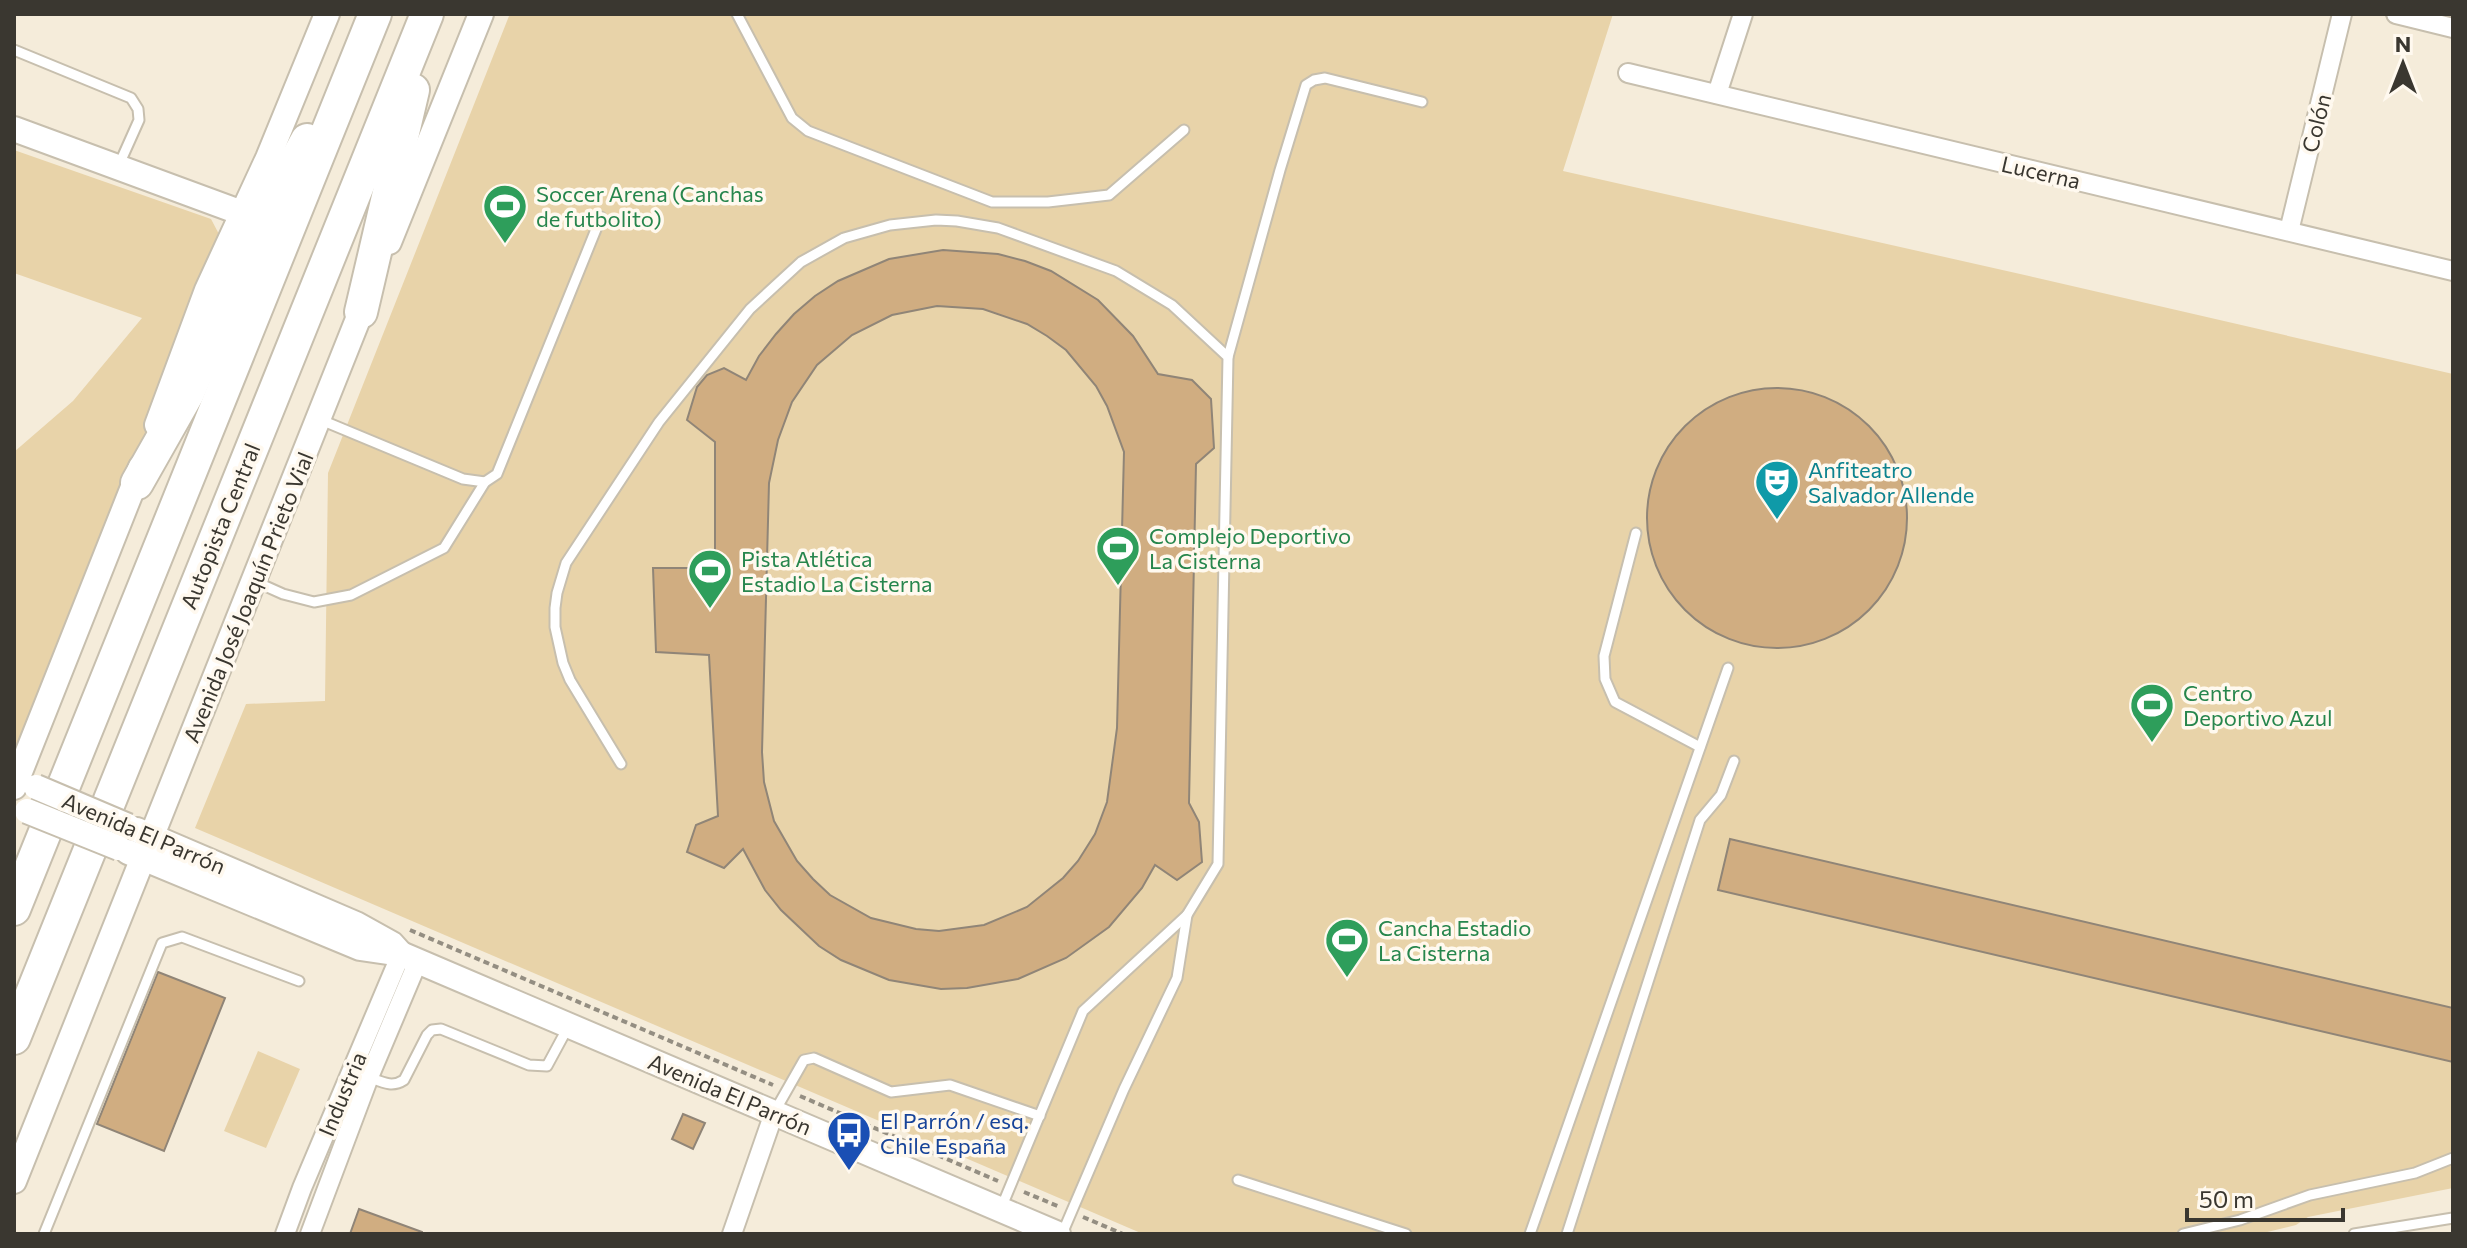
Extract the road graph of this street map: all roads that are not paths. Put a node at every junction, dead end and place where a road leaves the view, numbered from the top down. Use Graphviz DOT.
graph roads {
  1 [pos="327,14"];
  2 [pos="375,14"];
  3 [pos="429,14"];
  4 [pos="481,14"];
  5 [pos="737,14"];
  6 [pos="1743,14"];
  7 [pos="2342,14"];
  8 [pos="2396,14"];
  9 [pos="2453,28"];
  10 [pos="14,50"];
  11 [pos="356,63"];
  12 [pos="1628,73"];
  13 [pos="1717,94"];
  14 [pos="1422,102"];
  15 [pos="14,129"];
  16 [pos="1184,130"];
  17 [pos="118,167"];
  18 [pos="242,213"];
  19 [pos="601,217"];
  20 [pos="2289,231"];
  21 [pos="2453,271"];
  22 [pos="361,312"];
  23 [pos="1228,357"];
  24 [pos="319,419"];
  25 [pos="485,482"];
  26 [pos="137,483"];
  27 [pos="1636,533"];
  28 [pos="254,581"];
  29 [pos="1728,668"];
  30 [pos="1700,747"];
  31 [pos="1734,761"];
  32 [pos="621,764"];
  33 [pos="20,783"];
  34 [pos="21,808"];
  35 [pos="123,837"];
  36 [pos="147,848"];
  37 [pos="14,909"];
  38 [pos="1187,915"];
  39 [pos="410,958"];
  40 [pos="299,981"];
  41 [pos="569,1026"];
  42 [pos="14,1038"];
  43 [pos="369,1077"];
  44 [pos="774,1113"];
  45 [pos="1040,1116"];
  46 [pos="2453,1158"];
  47 [pos="1238,1180"];
  48 [pos="14,1181"];
  49 [pos="1000,1210"];
  50 [pos="2453,1218"];
  51 [pos="44,1234"];
  52 [pos="285,1234"];
  53 [pos="310,1234"];
  54 [pos="732,1234"];
  55 [pos="1060,1234"];
  56 [pos="1406,1234"];
  57 [pos="1530,1234"];
  58 [pos="1567,1234"];
  59 [pos="2183,1234"];
  60 [pos="2354,1234"];
  1 -- 18 [label="main road"];
  2 -- 11 [label="highway"];
  3 -- 22 [label="highway"];
  3 -- 42 [label="highway, Autopista Central"];
  4 -- 22 [label="main road, Avenida José Joaquín Prieto Vial"];
  5 -- 16 [label="lane"];
  6 -- 13 [label="street"];
  7 -- 20 [label="street, Colón"];
  8 -- 9 [label="street"];
  10 -- 17 [label="lane"];
  11 -- 26 [label="highway"];
  11 -- 37 [label="highway"];
  12 -- 13 [label="street, Lucerna"];
  13 -- 20 [label="street, Lucerna"];
  14 -- 23 [label="lane"];
  15 -- 17 [label="main road"];
  17 -- 18 [label="main road"];
  18 -- 26 [label="main road"];
  19 -- 25 [label="lane"];
  20 -- 21 [label="street, Lucerna"];
  22 -- 24 [label="main road, Avenida José Joaquín Prieto Vial"];
  23 -- 32 [label="lane"];
  23 -- 38 [label="lane"];
  24 -- 25 [label="lane"];
  24 -- 28 [label="main road, Avenida José Joaquín Prieto Vial"];
  25 -- 28 [label="lane"];
  26 -- 33 [label="main road"];
  27 -- 30 [label="lane"];
  28 -- 36 [label="main road, Avenida José Joaquín Prieto Vial"];
  29 -- 30 [label="lane"];
  30 -- 57 [label="lane"];
  31 -- 58 [label="lane"];
  33 -- 35 [label="main road, Avenida El Parrón, bridge"];
  34 -- 35 [label="main road, Avenida El Parrón, bridge"];
  35 -- 36 [label="main road, Avenida El Parrón"];
  36 -- 39 [label="main road, Avenida El Parrón"];
  36 -- 48 [label="main road, Avenida José Joaquín Prieto Vial"];
  38 -- 45 [label="lane"];
  38 -- 55 [label="lane"];
  39 -- 41 [label="main road, Avenida El Parrón"];
  39 -- 43 [label="street, Industria"];
  39 -- 52 [label="street, Industria"];
  40 -- 51 [label="lane"];
  41 -- 43 [label="lane"];
  41 -- 44 [label="main road, Avenida El Parrón"];
  43 -- 53 [label="street, Industria"];
  44 -- 45 [label="lane"];
  44 -- 49 [label="main road, Avenida El Parrón"];
  44 -- 54 [label="street"];
  45 -- 49 [label="lane"];
  46 -- 59 [label="lane"];
  47 -- 56 [label="lane"];
  49 -- 55 [label="main road, Avenida El Parrón"];
  50 -- 60 [label="lane"];
}
